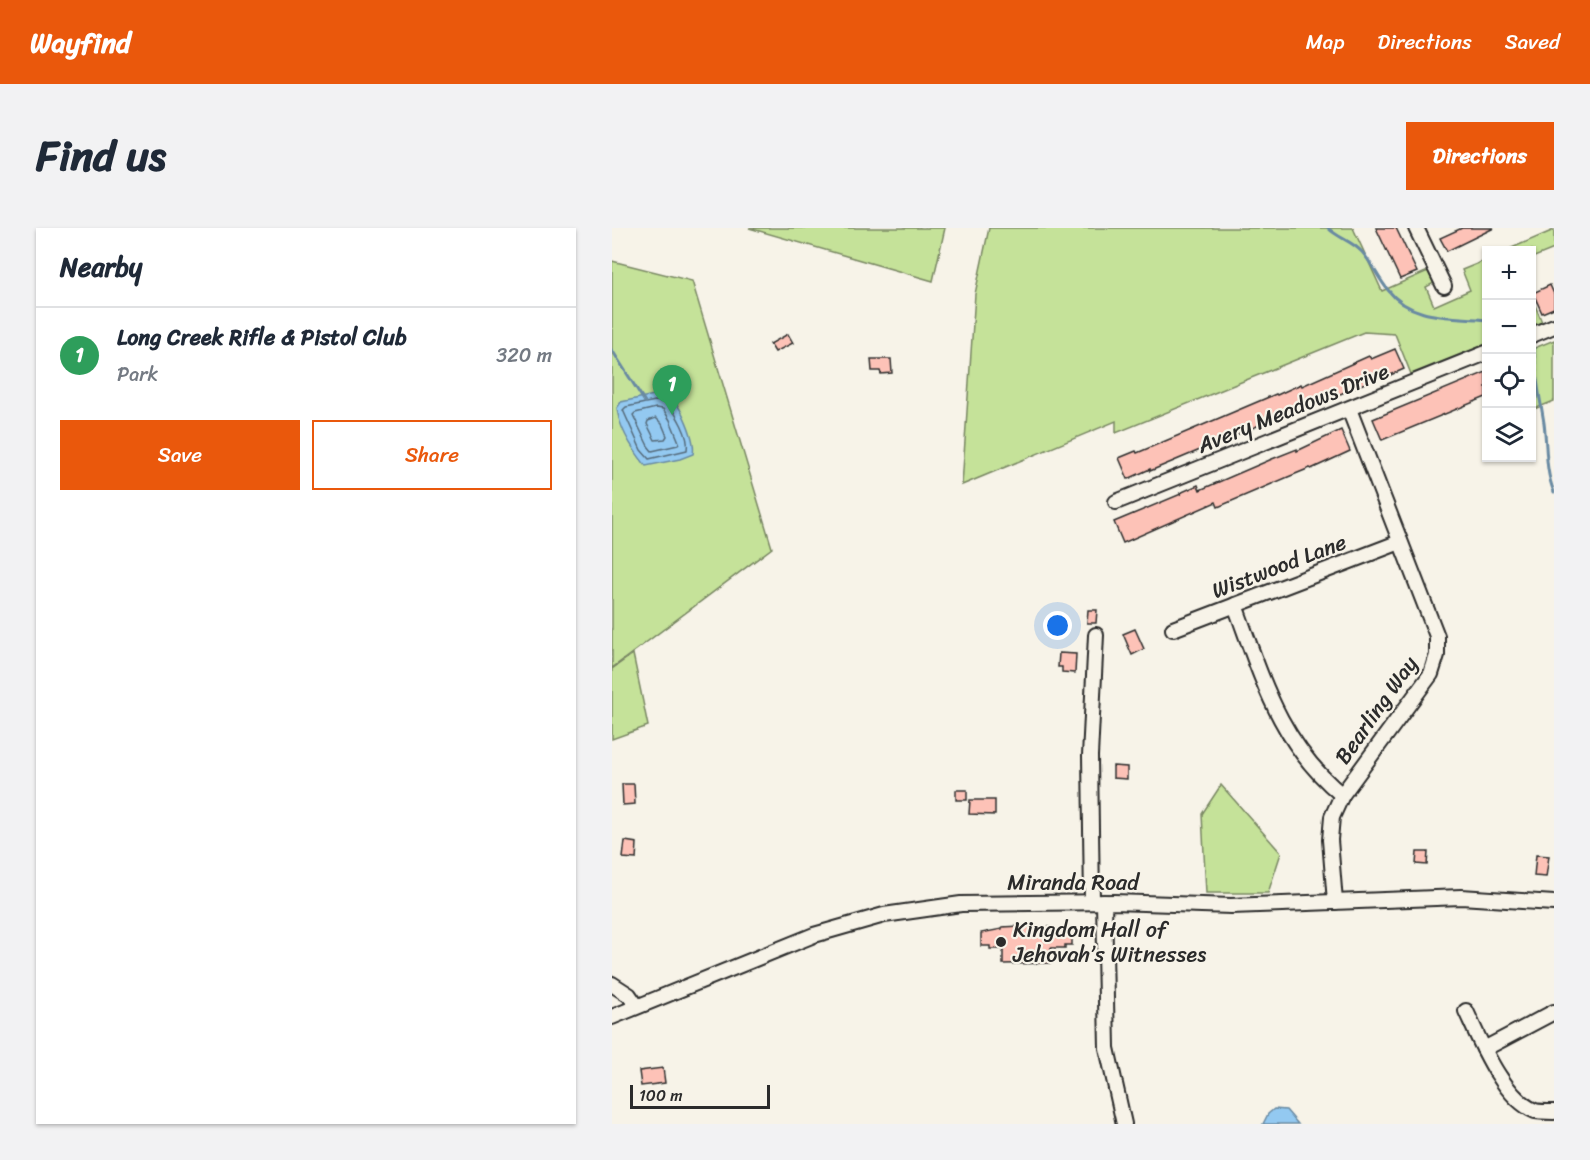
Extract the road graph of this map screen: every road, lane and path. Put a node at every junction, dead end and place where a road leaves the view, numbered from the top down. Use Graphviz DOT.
graph roads {
  1 [pos="1416,228"];
  2 [pos="1444,286"];
  3 [pos="1554,326"];
  4 [pos="1536,333"];
  5 [pos="1484,354"];
  6 [pos="1349,409"];
  7 [pos="1116,502"];
  8 [pos="1400,542"];
  9 [pos="1235,605"];
  10 [pos="1173,629"];
  11 [pos="1096,634"];
  12 [pos="1342,795"];
  13 [pos="1098,902"];
  14 [pos="1335,902"];
  15 [pos="1554,903"];
  16 [pos="612,984"];
  17 [pos="636,1005"];
  18 [pos="1466,1011"];
  19 [pos="1554,1012"];
  20 [pos="612,1017"];
  21 [pos="1484,1049"];
  22 [pos="1554,1112"];
  23 [pos="1124,1124"];
  1 -- 2 [label="street"];
  3 -- 4 [label="street"];
  5 -- 6 [label="street, Avery Meadows Drive"];
  6 -- 7 [label="street, Avery Meadows Drive"];
  6 -- 8 [label="street, Bearling Way"];
  8 -- 9 [label="street, Wistwood Lane"];
  8 -- 12 [label="street, Bearling Way"];
  9 -- 10 [label="street, Wistwood Lane"];
  9 -- 12 [label="street"];
  11 -- 13 [label="street"];
  12 -- 14 [label="street, Bearling Way"];
  13 -- 14 [label="street, Miranda Road"];
  13 -- 17 [label="street, Miranda Road"];
  13 -- 23 [label="street"];
  14 -- 15 [label="street, Miranda Road"];
  16 -- 17 [label="street"];
  17 -- 20 [label="street, Miranda Road"];
  18 -- 21 [label="street"];
  19 -- 21 [label="street"];
  21 -- 22 [label="street"];
}
